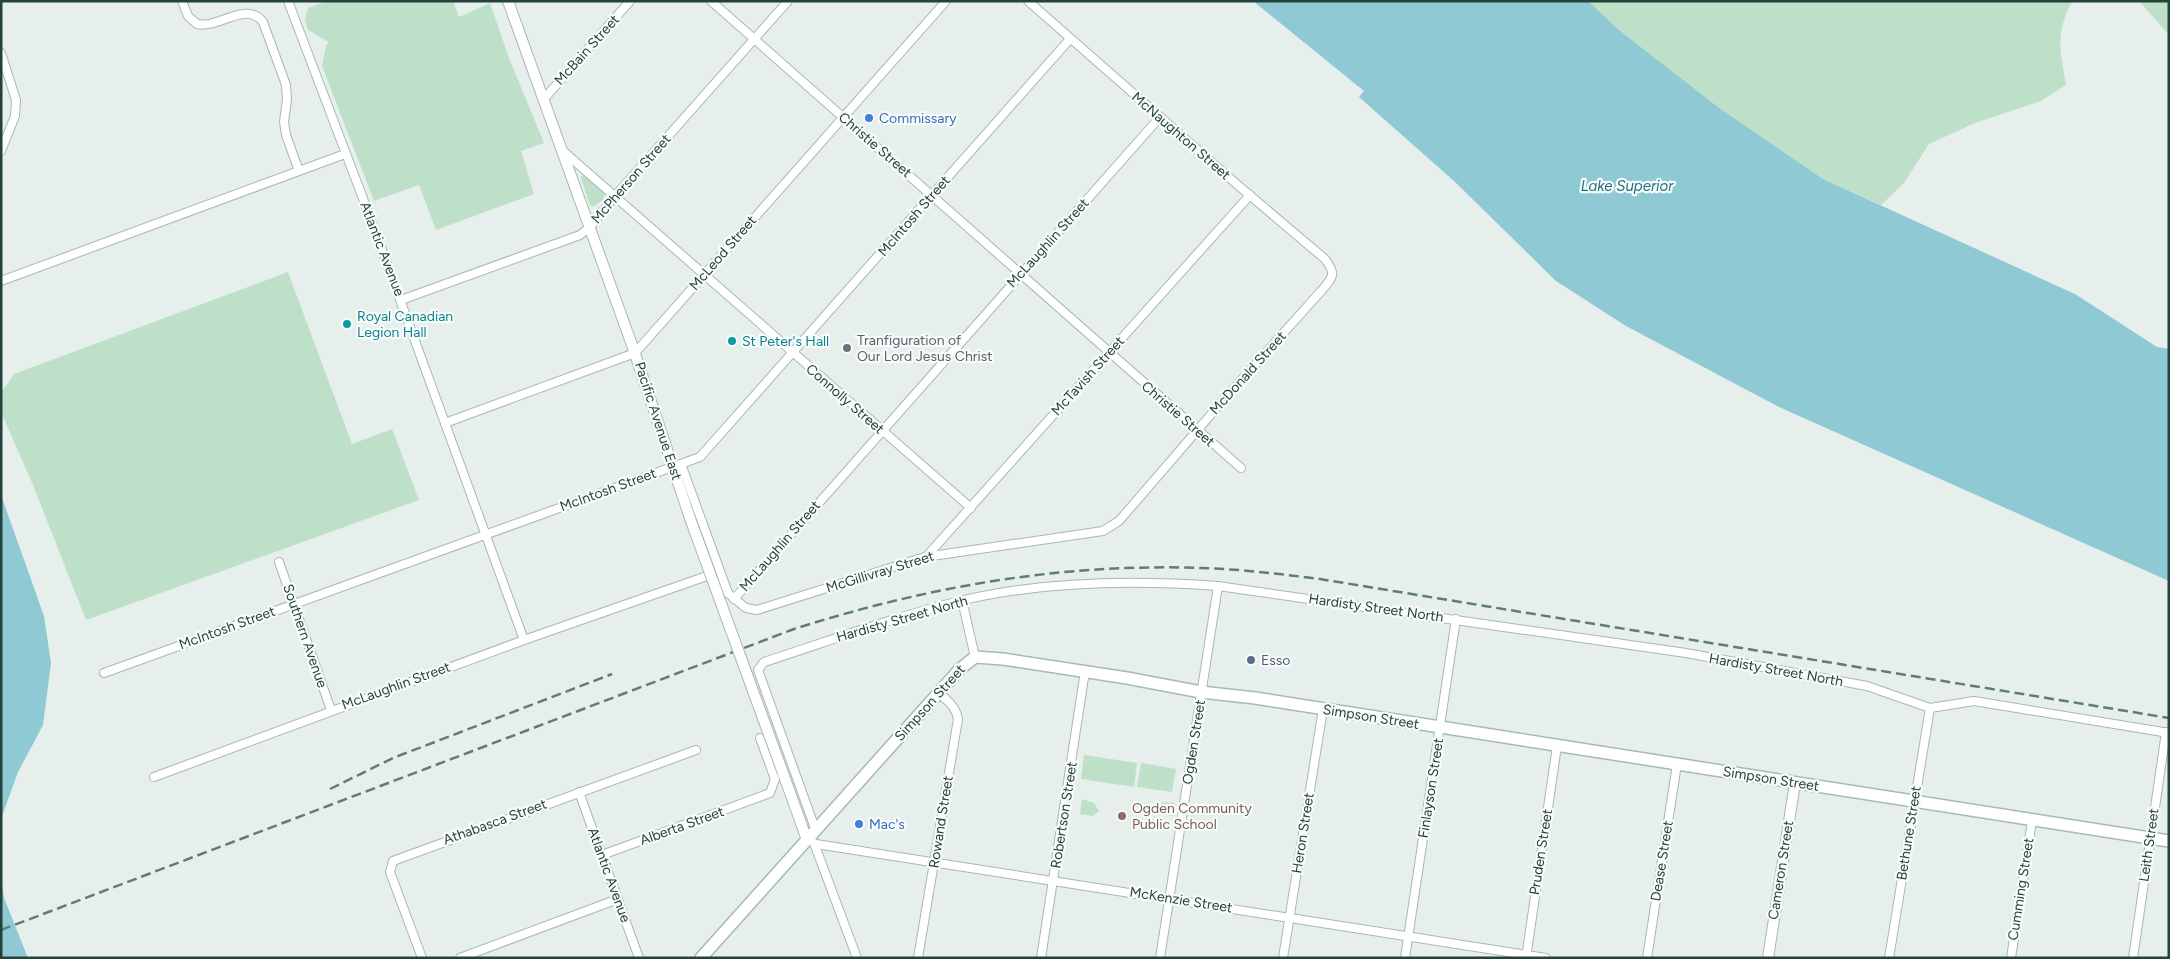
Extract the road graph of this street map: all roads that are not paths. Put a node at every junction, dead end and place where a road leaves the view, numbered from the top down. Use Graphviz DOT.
graph roads {
  1 [pos="182,1"];
  2 [pos="288,1"];
  3 [pos="508,1"];
  4 [pos="630,1"];
  5 [pos="711,1"];
  6 [pos="788,1"];
  7 [pos="946,1"];
  8 [pos="1028,1"];
  9 [pos="754,39"];
  10 [pos="1070,39"];
  11 [pos="1,53"];
  12 [pos="543,100"];
  13 [pos="843,117"];
  14 [pos="1160,117"];
  15 [pos="562,150"];
  16 [pos="1,151"];
  17 [pos="345,154"];
  18 [pos="300,171"];
  19 [pos="1250,195"];
  20 [pos="616,196"];
  21 [pos="932,196"];
  22 [pos="590,226"];
  23 [pos="1333,269"];
  24 [pos="705,274"];
  25 [pos="1020,274"];
  26 [pos="1,281"];
  27 [pos="401,300"];
  28 [pos="635,353"];
  29 [pos="794,353"];
  30 [pos="1108,353"];
  31 [pos="445,423"];
  32 [pos="1197,430"];
  33 [pos="882,431"];
  34 [pos="677,465"];
  35 [pos="1241,468"];
  36 [pos="971,508"];
  37 [pos="1119,521"];
  38 [pos="485,534"];
  39 [pos="925,557"];
  40 [pos="278,562"];
  41 [pos="1218,586"];
  42 [pos="731,597"];
  43 [pos="962,600"];
  44 [pos="294,604"];
  45 [pos="1456,619"];
  46 [pos="524,640"];
  47 [pos="975,657"];
  48 [pos="1085,671"];
  49 [pos="104,673"];
  50 [pos="1202,692"];
  51 [pos="940,693"];
  52 [pos="1930,708"];
  53 [pos="1323,709"];
  54 [pos="330,710"];
  55 [pos="1440,728"];
  56 [pos="2167,733"];
  57 [pos="760,738"];
  58 [pos="1557,746"];
  59 [pos="696,750"];
  60 [pos="1677,764"];
  61 [pos="154,777"];
  62 [pos="1795,783"];
  63 [pos="579,792"];
  64 [pos="1913,802"];
  65 [pos="2032,821"];
  66 [pos="816,831"];
  67 [pos="2150,838"];
  68 [pos="2169,841"];
  69 [pos="812,842"];
  70 [pos="602,855"];
  71 [pos="934,863"];
  72 [pos="1054,881"];
  73 [pos="618,899"];
  74 [pos="1169,899"];
  75 [pos="1289,917"];
  76 [pos="1409,935"];
  77 [pos="1526,956"];
  78 [pos="422,958"];
  79 [pos="460,958"];
  80 [pos="639,958"];
  81 [pos="701,958"];
  82 [pos="857,958"];
  83 [pos="918,958"];
  84 [pos="1041,958"];
  85 [pos="1160,958"];
  86 [pos="1283,958"];
  87 [pos="1405,958"];
  88 [pos="1546,958"];
  89 [pos="1647,958"];
  90 [pos="1768,958"];
  91 [pos="1889,958"];
  92 [pos="2011,958"];
  93 [pos="2133,958"];
  1 -- 18 [label="street"];
  2 -- 17 [label="street, Atlantic Avenue"];
  3 -- 12 [label="street, Pacific Avenue East"];
  4 -- 12 [label="street, McBain Street"];
  5 -- 9 [label="street, Christie Street"];
  6 -- 9 [label="street, McPherson Street"];
  7 -- 13 [label="street, McLeod Street"];
  8 -- 10 [label="street, McNaughton Street"];
  9 -- 13 [label="street, Christie Street"];
  9 -- 20 [label="street, McPherson Street"];
  10 -- 14 [label="street, McNaughton Street"];
  10 -- 21 [label="street, McIntosh Street"];
  11 -- 16 [label="street"];
  12 -- 15 [label="street, Pacific Avenue East"];
  13 -- 21 [label="street, Christie Street"];
  13 -- 24 [label="street, McLeod Street"];
  14 -- 19 [label="street, McNaughton Street"];
  14 -- 25 [label="street, McLaughlin Street"];
  15 -- 20 [label="street, Connolly Street"];
  15 -- 22 [label="street, Pacific Avenue East"];
  17 -- 18 [label="street"];
  17 -- 27 [label="street, Atlantic Avenue"];
  18 -- 26 [label="street"];
  19 -- 23 [label="street, McNaughton Street"];
  19 -- 30 [label="street, McTavish Street"];
  20 -- 22 [label="street, McPherson Street"];
  20 -- 24 [label="street, Connolly Street"];
  21 -- 25 [label="street, Christie Street"];
  21 -- 29 [label="street, McIntosh Street"];
  22 -- 27 [label="street, McPherson Street"];
  22 -- 28 [label="street, Pacific Avenue East"];
  23 -- 32 [label="street, McDonald Street"];
  24 -- 28 [label="street, McLeod Street"];
  24 -- 29 [label="street, Connolly Street"];
  25 -- 30 [label="street, Christie Street"];
  25 -- 33 [label="street, McLaughlin Street"];
  27 -- 31 [label="street, Atlantic Avenue"];
  28 -- 31 [label="street, McLeod Street"];
  28 -- 34 [label="street, Pacific Avenue East"];
  29 -- 33 [label="street, Connolly Street"];
  29 -- 34 [label="street, McIntosh Street"];
  30 -- 32 [label="street, Christie Street"];
  30 -- 36 [label="street, McTavish Street"];
  31 -- 38 [label="street, Atlantic Avenue"];
  32 -- 35 [label="street, Christie Street"];
  32 -- 37 [label="street, McDonald Street"];
  33 -- 36 [label="street, Connolly Street"];
  33 -- 42 [label="street, McLaughlin Street"];
  34 -- 38 [label="street, McIntosh Street"];
  34 -- 42 [label="street"];
  34 -- 69 [label="street, Pacific Avenue East, bridge"];
  36 -- 39 [label="street, McTavish Street"];
  37 -- 39 [label="street, McGillivray Street"];
  38 -- 44 [label="street, McIntosh Street"];
  38 -- 46 [label="street, Atlantic Avenue"];
  39 -- 42 [label="street, McGillivray Street"];
  40 -- 44 [label="street, Southern Avenue"];
  41 -- 43 [label="street, Hardisty Street North"];
  41 -- 45 [label="street, Hardisty Street North"];
  41 -- 50 [label="street, Ogden Street"];
  42 -- 46 [label="street, McLaughlin Street"];
  43 -- 47 [label="street"];
  43 -- 66 [label="street, Hardisty Street North"];
  44 -- 49 [label="street, McIntosh Street"];
  44 -- 54 [label="street, Southern Avenue"];
  45 -- 52 [label="street, Hardisty Street North"];
  45 -- 55 [label="street, Finlayson Street"];
  46 -- 54 [label="street, McLaughlin Street"];
  47 -- 48 [label="main road, Simpson Street"];
  47 -- 51 [label="main road, Simpson Street"];
  48 -- 50 [label="main road, Simpson Street"];
  48 -- 72 [label="street, Robertson Street"];
  50 -- 53 [label="main road, Simpson Street"];
  50 -- 74 [label="street, Ogden Street"];
  51 -- 66 [label="main road, Simpson Street"];
  51 -- 71 [label="street, Rowand Street"];
  52 -- 56 [label="street, Hardisty Street North"];
  52 -- 64 [label="street, Bethune Street"];
  53 -- 55 [label="main road, Simpson Street"];
  53 -- 75 [label="street, Heron Street"];
  54 -- 61 [label="street, McLaughlin Street"];
  55 -- 58 [label="main road, Simpson Street"];
  55 -- 76 [label="street, Finlayson Street"];
  56 -- 67 [label="street, Leith Street"];
  57 -- 70 [label="street, Alberta Street"];
  58 -- 60 [label="main road, Simpson Street"];
  58 -- 77 [label="street, Pruden Street"];
  59 -- 63 [label="street, Athabasca Street"];
  60 -- 62 [label="main road, Simpson Street"];
  60 -- 89 [label="street, Dease Street"];
  62 -- 64 [label="main road, Simpson Street"];
  62 -- 90 [label="street, Cameron Street"];
  63 -- 70 [label="street, Atlantic Avenue"];
  63 -- 78 [label="street, Athabasca Street"];
  64 -- 65 [label="main road, Simpson Street"];
  64 -- 91 [label="street, Bethune Street"];
  65 -- 67 [label="main road, Simpson Street"];
  65 -- 92 [label="street, Cumming Street"];
  66 -- 69 [label="main road, Simpson Street"];
  67 -- 68 [label="main road, Simpson Street"];
  67 -- 93 [label="street, Leith Street"];
  69 -- 71 [label="street, McKenzie Street"];
  69 -- 81 [label="main road, Simpson Street"];
  69 -- 82 [label="street"];
  70 -- 73 [label="street, Atlantic Avenue"];
  71 -- 72 [label="street, McKenzie Street"];
  71 -- 83 [label="street, Rowand Street"];
  72 -- 74 [label="street, McKenzie Street"];
  72 -- 84 [label="street, Robertson Street"];
  73 -- 79 [label="street"];
  73 -- 80 [label="street, Atlantic Avenue"];
  74 -- 75 [label="street, McKenzie Street"];
  74 -- 85 [label="street, Ogden Street"];
  75 -- 76 [label="street, McKenzie Street"];
  75 -- 86 [label="street, Heron Street"];
  76 -- 77 [label="street, McKenzie Street"];
  76 -- 87 [label="street, Finlayson Street"];
  77 -- 88 [label="street, McKenzie Street"];
}
